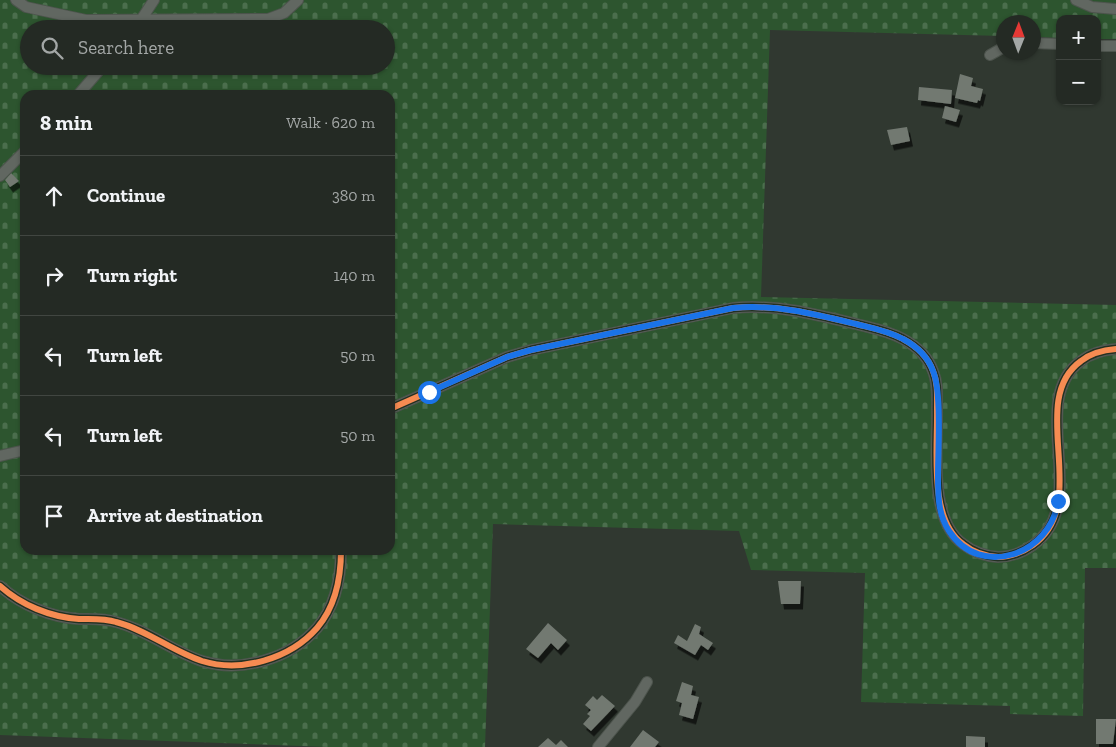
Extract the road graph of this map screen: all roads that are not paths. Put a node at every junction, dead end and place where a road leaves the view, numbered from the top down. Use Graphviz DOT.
graph roads {
  1 [pos="16,0"];
  2 [pos="154,0"];
  3 [pos="298,0"];
  4 [pos="1076,0"];
  5 [pos="1116,9"];
  6 [pos="143,20"];
  7 [pos="1041,43"];
  8 [pos="1056,44"];
  9 [pos="1101,46"];
  10 [pos="1116,46"];
  11 [pos="996,52"];
  12 [pos="990,55"];
  13 [pos="95,75"];
  14 [pos="82,90"];
  15 [pos="20,156"];
  16 [pos="0,176"];
  17 [pos="1116,349"];
  18 [pos="395,407"];
  19 [pos="20,451"];
  20 [pos="0,456"];
  21 [pos="341,555"];
  22 [pos="0,586"];
  23 [pos="647,682"];
  24 [pos="598,747"];
  1 -- 6 [label="street"];
  2 -- 6 [label="street"];
  3 -- 6 [label="street"];
  4 -- 5 [label="street"];
  7 -- 8 [label="street"];
  9 -- 10 [label="street"];
  11 -- 12 [label="street"];
  13 -- 14 [label="street"];
  15 -- 16 [label="street"];
  17 -- 18 [label="street"];
  19 -- 20 [label="street"];
  21 -- 22 [label="street"];
  23 -- 24 [label="street"];
}
